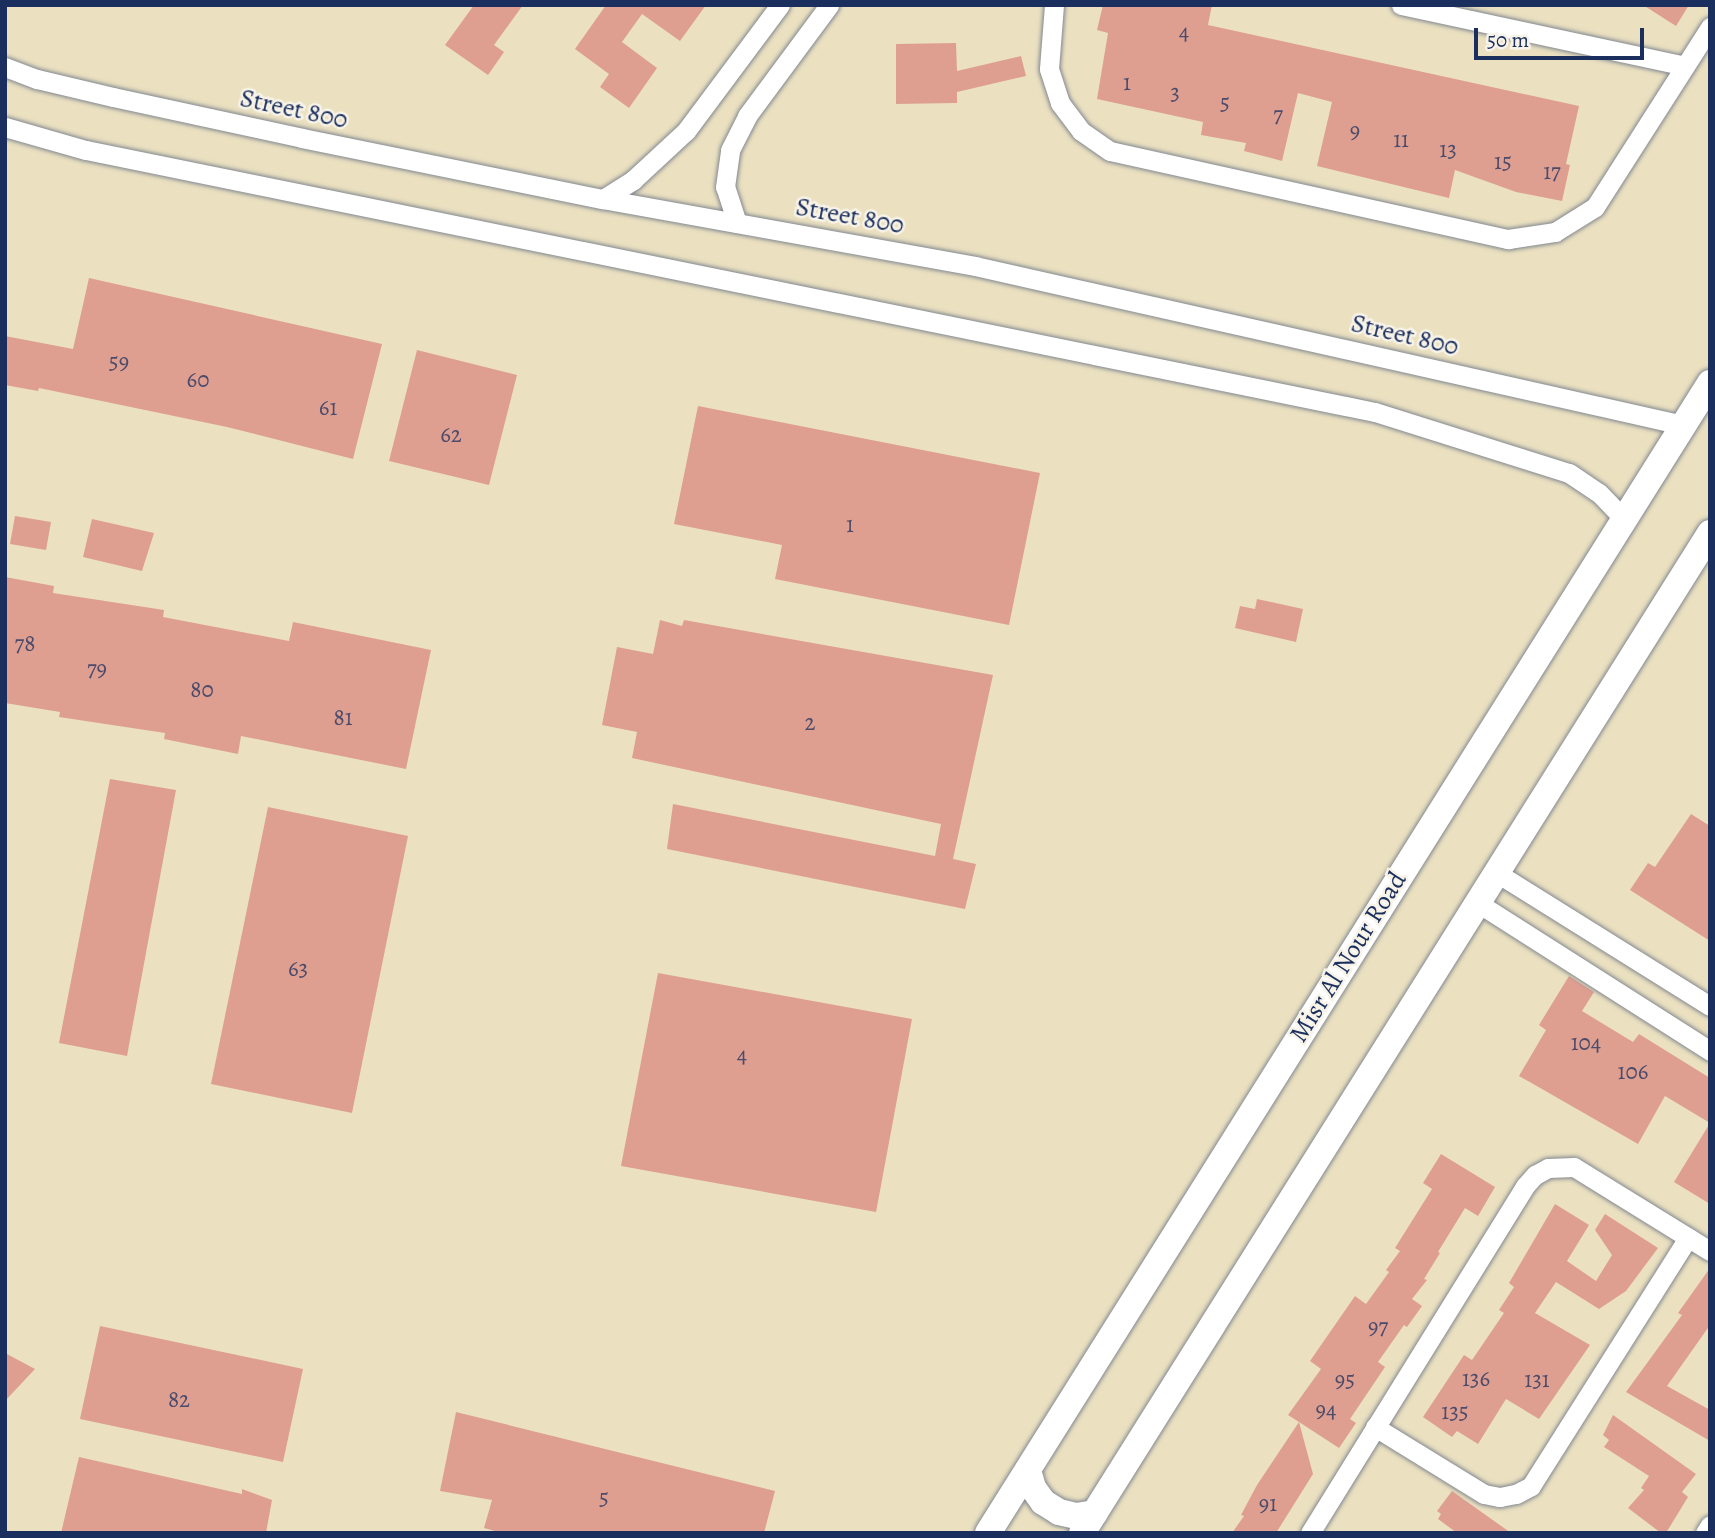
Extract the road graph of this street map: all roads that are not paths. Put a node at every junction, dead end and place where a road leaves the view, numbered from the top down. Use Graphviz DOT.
graph roads {
  1 [pos="780,5"];
  2 [pos="829,5"];
  3 [pos="1054,5"];
  4 [pos="1401,5"];
  5 [pos="1479,13"];
  6 [pos="1710,27"];
  7 [pos="1685,65"];
  8 [pos="5,67"];
  9 [pos="5,127"];
  10 [pos="603,199"];
  11 [pos="737,223"];
  12 [pos="1710,383"];
  13 [pos="1683,425"];
  14 [pos="1624,519"];
  15 [pos="1710,533"];
  16 [pos="1497,873"];
  17 [pos="1478,903"];
  18 [pos="1710,1006"];
  19 [pos="1710,1051"];
  20 [pos="1688,1238"];
  21 [pos="1710,1251"];
  22 [pos="1375,1427"];
  23 [pos="1028,1470"];
  24 [pos="1088,1523"];
  25 [pos="1710,1525"];
  26 [pos="988,1533"];
  27 [pos="1310,1533"];
  28 [pos="1705,1533"];
  1 -- 10 [label="street"];
  2 -- 11 [label="street"];
  3 -- 7 [label="street"];
  4 -- 5 [label="street"];
  5 -- 7 [label="street"];
  6 -- 7 [label="street"];
  8 -- 10 [label="street, Street 800"];
  9 -- 14 [label="street"];
  10 -- 11 [label="street, Street 800"];
  11 -- 13 [label="street, Street 800"];
  12 -- 13 [label="street, Misr Al Nour Road"];
  13 -- 14 [label="street, Misr Al Nour Road"];
  14 -- 23 [label="street, Misr Al Nour Road"];
  15 -- 16 [label="street"];
  16 -- 17 [label="street"];
  16 -- 18 [label="street"];
  17 -- 19 [label="street"];
  17 -- 24 [label="street"];
  20 -- 21 [label="street"];
  20 -- 22 [label="street"];
  20 -- 22 [label="street"];
  22 -- 27 [label="street"];
  23 -- 24 [label="street"];
  23 -- 26 [label="street, Misr Al Nour Road"];
  25 -- 28 [label="street"];
}
